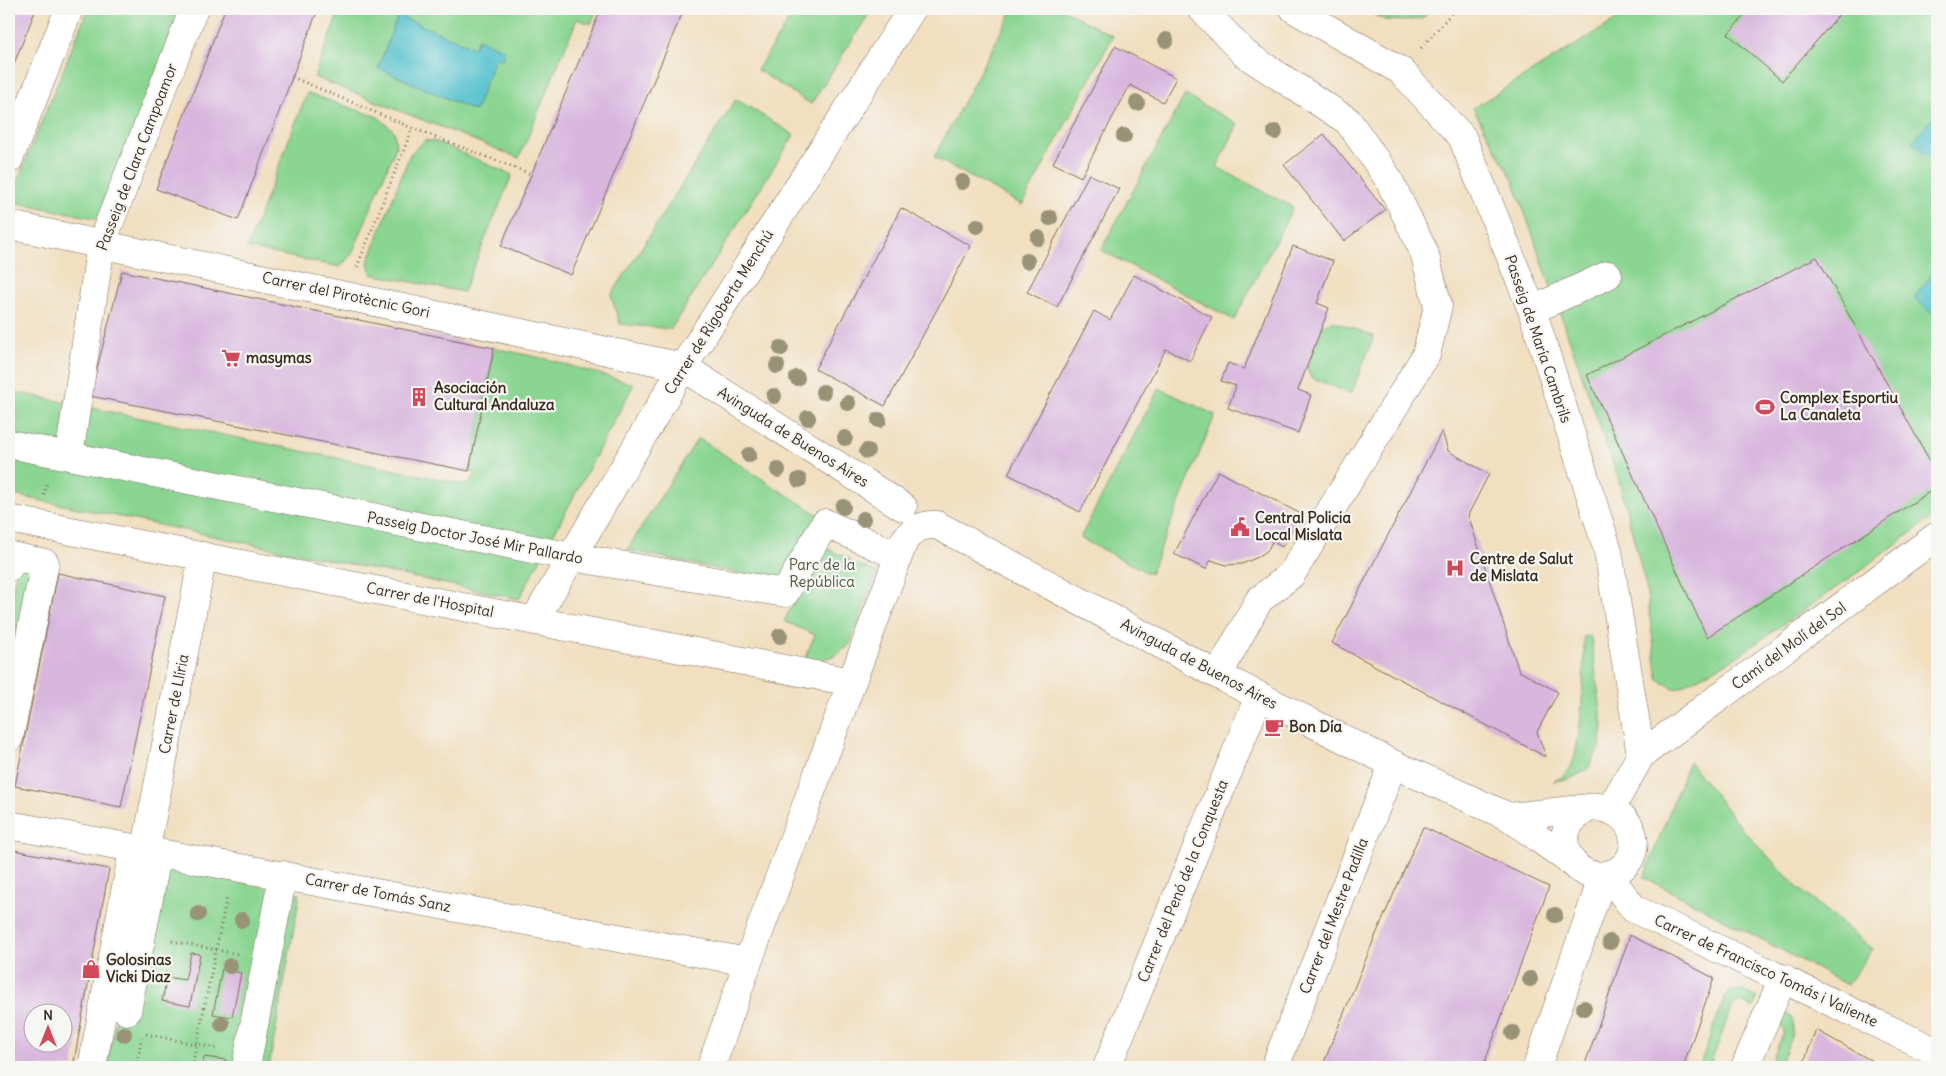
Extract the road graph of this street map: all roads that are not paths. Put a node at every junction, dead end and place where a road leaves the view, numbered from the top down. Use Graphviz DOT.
graph roads {
  1 [pos="69,9"];
  2 [pos="194,9"];
  3 [pos="912,9"];
  4 [pos="1202,9"];
  5 [pos="1294,9"];
  6 [pos="9,159"];
  7 [pos="9,224"];
  8 [pos="101,244"];
  9 [pos="1608,275"];
  10 [pos="1532,310"];
  11 [pos="684,368"];
  12 [pos="9,444"];
  13 [pos="61,454"];
  14 [pos="9,519"];
  15 [pos="919,520"];
  16 [pos="38,525"];
  17 [pos="1937,536"];
  18 [pos="203,556"];
  19 [pos="898,556"];
  20 [pos="572,557"];
  21 [pos="20,563"];
  22 [pos="534,620"];
  23 [pos="1218,675"];
  24 [pos="851,682"];
  25 [pos="1259,696"];
  26 [pos="9,738"];
  27 [pos="1641,755"];
  28 [pos="1393,764"];
  29 [pos="1598,809"];
  30 [pos="1508,817"];
  31 [pos="9,825"];
  32 [pos="139,851"];
  33 [pos="1590,871"];
  34 [pos="283,875"];
  35 [pos="748,962"];
  36 [pos="1783,978"];
  37 [pos="127,1011"];
  38 [pos="1937,1052"];
  39 [pos="247,1061"];
  40 [pos="92,1067"];
  41 [pos="711,1067"];
  42 [pos="1107,1067"];
  43 [pos="1275,1067"];
  44 [pos="1537,1067"];
  45 [pos="1745,1067"];
  1 -- 6 [label="street"];
  2 -- 8 [label="street, Passeig de Clara Campoamor"];
  3 -- 11 [label="street, Carrer de Rigoberta Menchú"];
  4 -- 23 [label="street"];
  5 -- 10 [label="street, Passeig de María Cambrils"];
  7 -- 8 [label="street, Carrer del Pirotècnic Gori"];
  8 -- 11 [label="street, Carrer del Pirotècnic Gori"];
  8 -- 13 [label="street, Passeig de Clara Campoamor"];
  9 -- 10 [label="street"];
  10 -- 27 [label="street, Passeig de María Cambrils"];
  11 -- 15 [label="street, Avinguda de Buenos Aires"];
  11 -- 20 [label="street, Carrer de Rigoberta Menchú"];
  12 -- 13 [label="street, Passeig Doctor José Mir Pallardo"];
  13 -- 20 [label="street, Passeig Doctor José Mir Pallardo"];
  14 -- 16 [label="street, Carrer de l'Hospital"];
  15 -- 19 [label="street"];
  15 -- 23 [label="street, Avinguda de Buenos Aires"];
  16 -- 18 [label="street, Carrer de l'Hospital"];
  16 -- 21 [label="street"];
  17 -- 27 [label="street, Camí del Molí del Sol"];
  18 -- 22 [label="street, Carrer de l'Hospital"];
  18 -- 32 [label="street, Carrer de Llíria"];
  19 -- 20 [label="street, Passeig Doctor José Mir Pallardo"];
  19 -- 24 [label="street"];
  20 -- 22 [label="street, Carrer de Rigoberta Menchú"];
  21 -- 26 [label="street"];
  22 -- 24 [label="street, Carrer de l'Hospital"];
  23 -- 25 [label="street, Avinguda de Buenos Aires"];
  24 -- 35 [label="street"];
  25 -- 28 [label="street, Avinguda de Buenos Aires"];
  25 -- 42 [label="street, Carrer del Penó de la Conquesta"];
  27 -- 29 [label="street"];
  28 -- 30 [label="street, Avinguda de Buenos Aires"];
  28 -- 43 [label="street, Carrer del Mestre Padilla"];
  29 -- 30 [label="street"];
  29 -- 33 [label="street"];
  29 -- 33 [label="street"];
  30 -- 33 [label="street, Avinguda de Buenos Aires"];
  31 -- 32 [label="street, Carrer de Tomás Sanz"];
  32 -- 34 [label="street, Carrer de Tomás Sanz"];
  32 -- 37 [label="street"];
  32 -- 40 [label="street, Carrer de Llíria"];
  33 -- 36 [label="street, Carrer de Francisco Tomás i Valiente"];
  33 -- 44 [label="street"];
  34 -- 35 [label="street, Carrer de Tomás Sanz"];
  34 -- 39 [label="street"];
  35 -- 41 [label="street"];
  36 -- 38 [label="street, Carrer de Francisco Tomás i Valiente"];
  36 -- 45 [label="street"];
}
